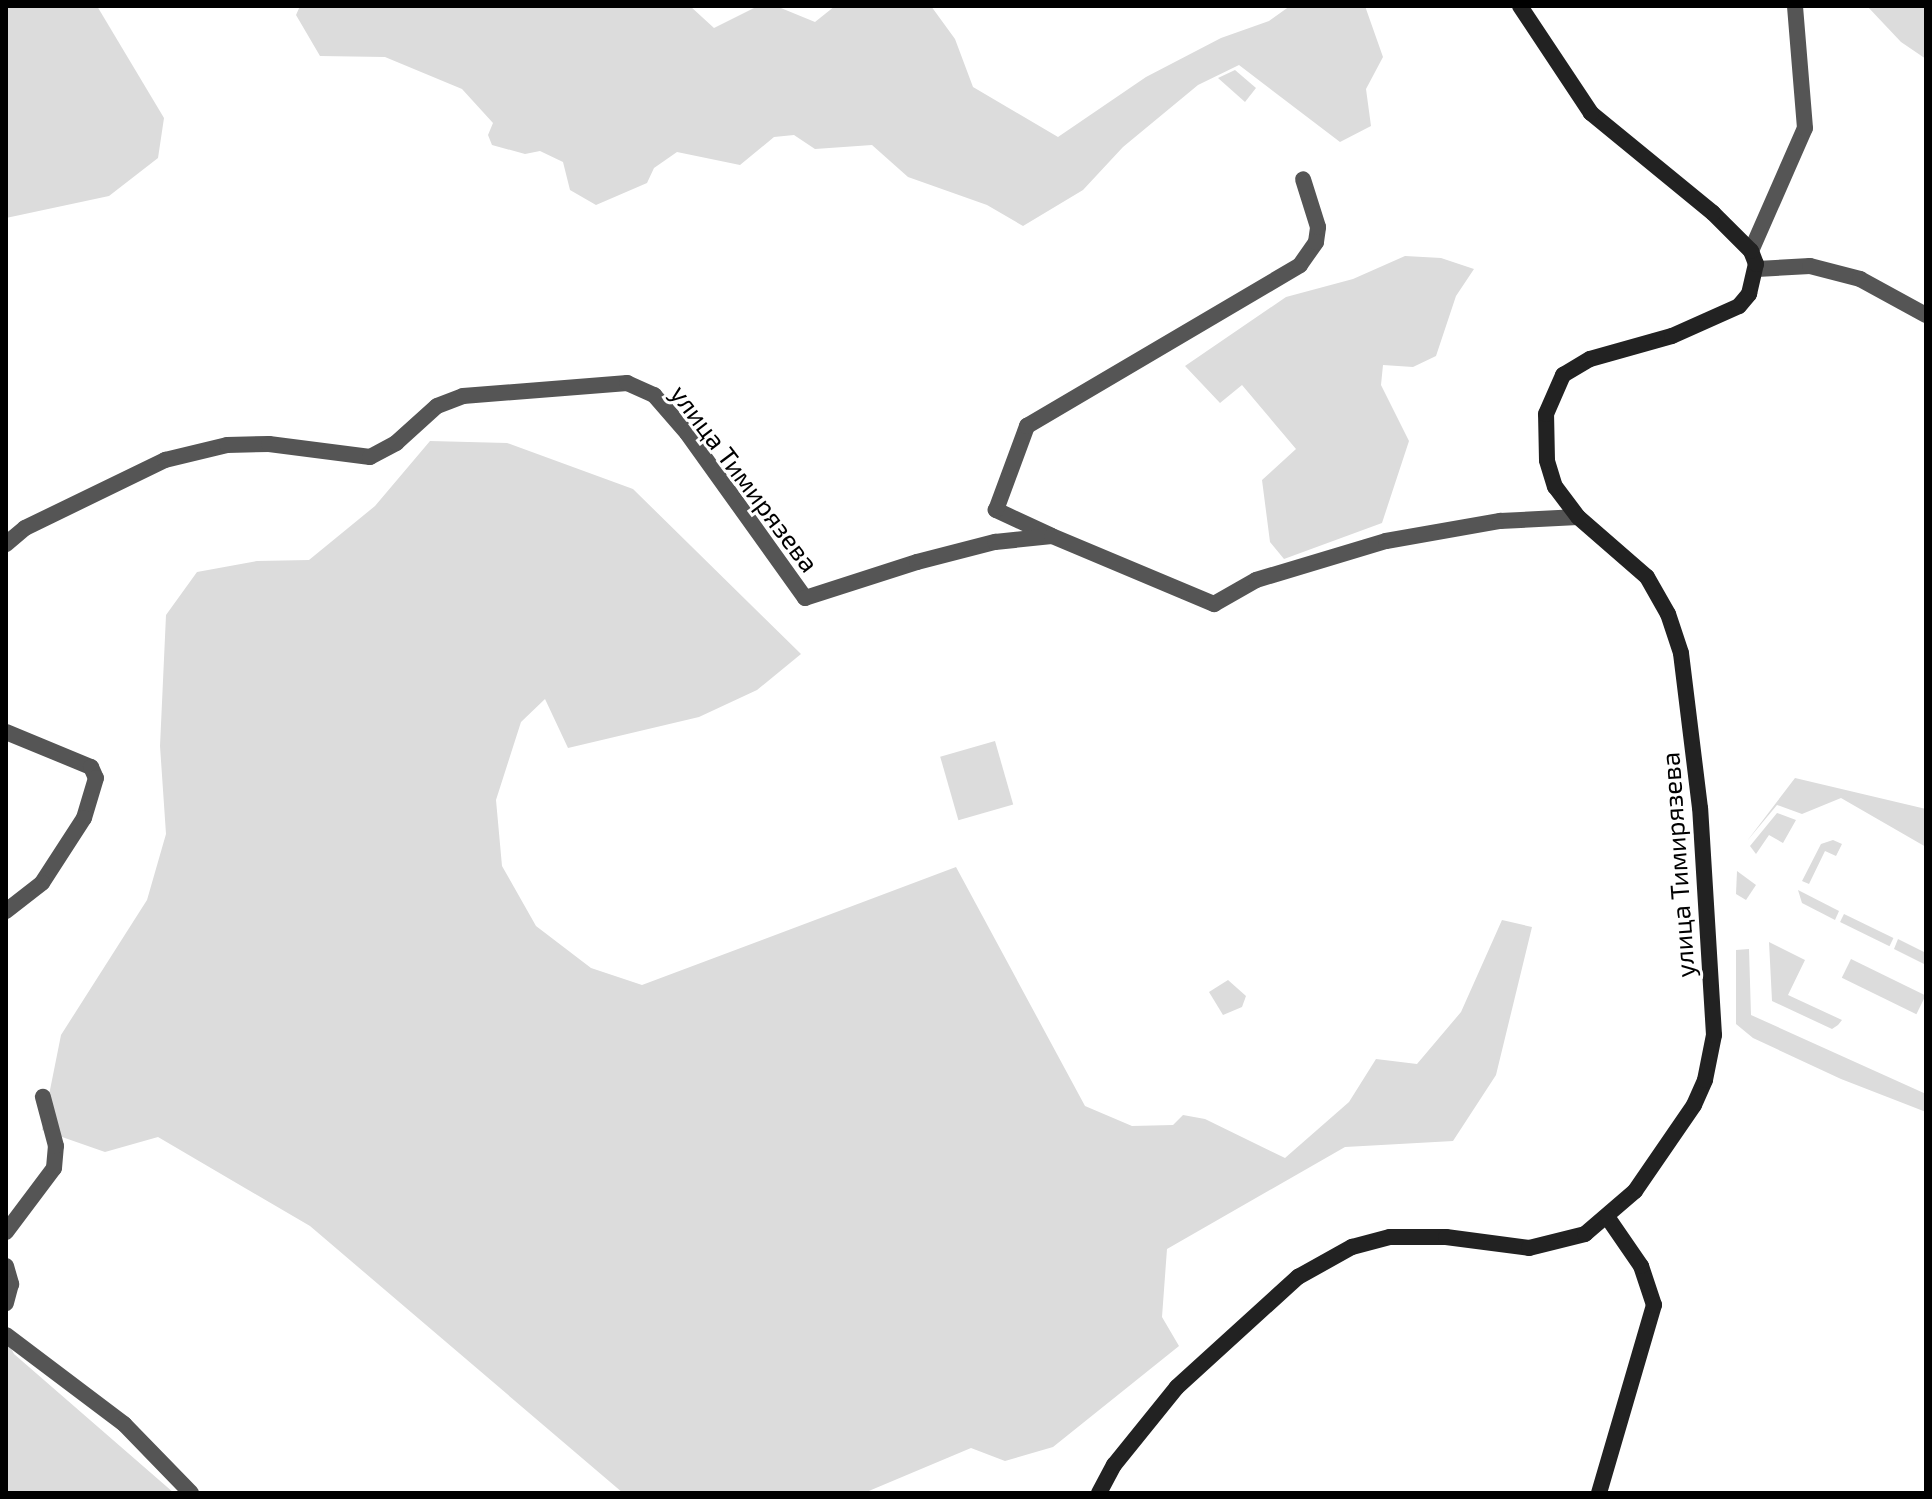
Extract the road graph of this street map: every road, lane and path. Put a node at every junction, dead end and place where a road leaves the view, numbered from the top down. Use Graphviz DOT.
graph roads {
  1 [pos="1520,6"];
  2 [pos="1795,6"];
  3 [pos="1303,179"];
  4 [pos="1751,251"];
  5 [pos="1757,269"];
  6 [pos="1926,315"];
  7 [pos="1578,517"];
  8 [pos="1052,536"];
  9 [pos="6,544"];
  10 [pos="6,732"];
  11 [pos="6,911"];
  12 [pos="43,1097"];
  13 [pos="1608,1218"];
  14 [pos="6,1232"];
  15 [pos="6,1266"];
  16 [pos="6,1303"];
  17 [pos="6,1335"];
  18 [pos="191,1493"];
  19 [pos="1099,1493"];
  20 [pos="1599,1493"];
  1 -- 4 [label="street"];
  2 -- 4 [label="street"];
  3 -- 8 [label="street, улица Тимирязева"];
  4 -- 5 [label="street"];
  5 -- 6 [label="street"];
  5 -- 7 [label="street, улица Тимирязева"];
  7 -- 8 [label="street, улица Тимирязева"];
  7 -- 13 [label="street, улица Тимирязева"];
  8 -- 9 [label="street, улица Тимирязева"];
  10 -- 11 [label="street"];
  12 -- 14 [label="street"];
  13 -- 19 [label="street, улица Тимирязева"];
  13 -- 20 [label="street"];
  15 -- 16 [label="street"];
  17 -- 18 [label="street"];
}
